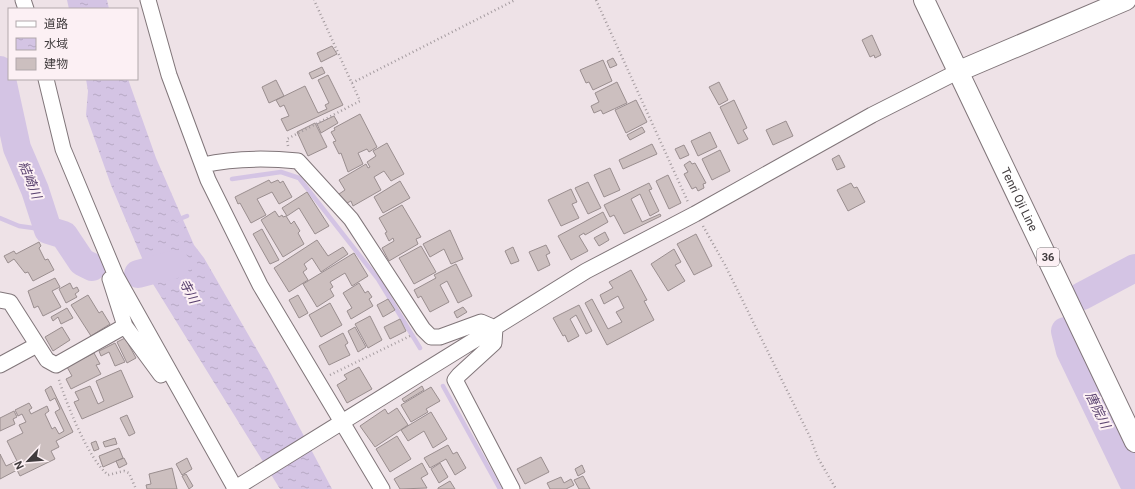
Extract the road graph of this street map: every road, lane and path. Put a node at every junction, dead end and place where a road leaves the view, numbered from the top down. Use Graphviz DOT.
graph roads {
  1 [pos="148,0"];
  2 [pos="314,0"];
  3 [pos="515,0"];
  4 [pos="596,0"];
  5 [pos="924,0"];
  6 [pos="1126,0"];
  7 [pos="959,71"];
  8 [pos="46,80"];
  9 [pos="352,84"];
  10 [pos="290,161"];
  11 [pos="203,165"];
  12 [pos="695,214"];
  13 [pos="113,269"];
  14 [pos="0,300"];
  15 [pos="125,326"];
  16 [pos="495,328"];
  17 [pos="423,329"];
  18 [pos="37,345"];
  19 [pos="0,365"];
  20 [pos="56,365"];
  21 [pos="317,381"];
  22 [pos="174,382"];
  23 [pos="340,424"];
  24 [pos="1135,442"];
  25 [pos="237,488"];
  26 [pos="136,489"];
  27 [pos="382,489"];
  28 [pos="512,489"];
  29 [pos="836,489"];
  1 -- 11 [label="street"];
  2 -- 9 [label="path"];
  3 -- 9 [label="path"];
  4 -- 12 [label="path"];
  5 -- 7 [label="main road, Tenri Oji Line / 36"];
  6 -- 7 [label="main road"];
  7 -- 12 [label="street"];
  7 -- 24 [label="main road, Tenri Oji Line / 36"];
  8 -- 13 [label="street"];
  9 -- 10 [label="path"];
  10 -- 11 [label="street"];
  10 -- 17 [label="street"];
  11 -- 21 [label="street"];
  12 -- 16 [label="street"];
  12 -- 29 [label="path"];
  13 -- 15 [label="street"];
  13 -- 22 [label="street"];
  14 -- 18 [label="street"];
  15 -- 20 [label="street"];
  15 -- 22 [label="street"];
  16 -- 17 [label="street"];
  16 -- 23 [label="street"];
  16 -- 28 [label="street"];
  17 -- 21 [label="path"];
  18 -- 19 [label="street"];
  18 -- 20 [label="street"];
  20 -- 26 [label="path"];
  21 -- 23 [label="street"];
  22 -- 25 [label="street"];
  23 -- 25 [label="street"];
  23 -- 27 [label="street"];
}
